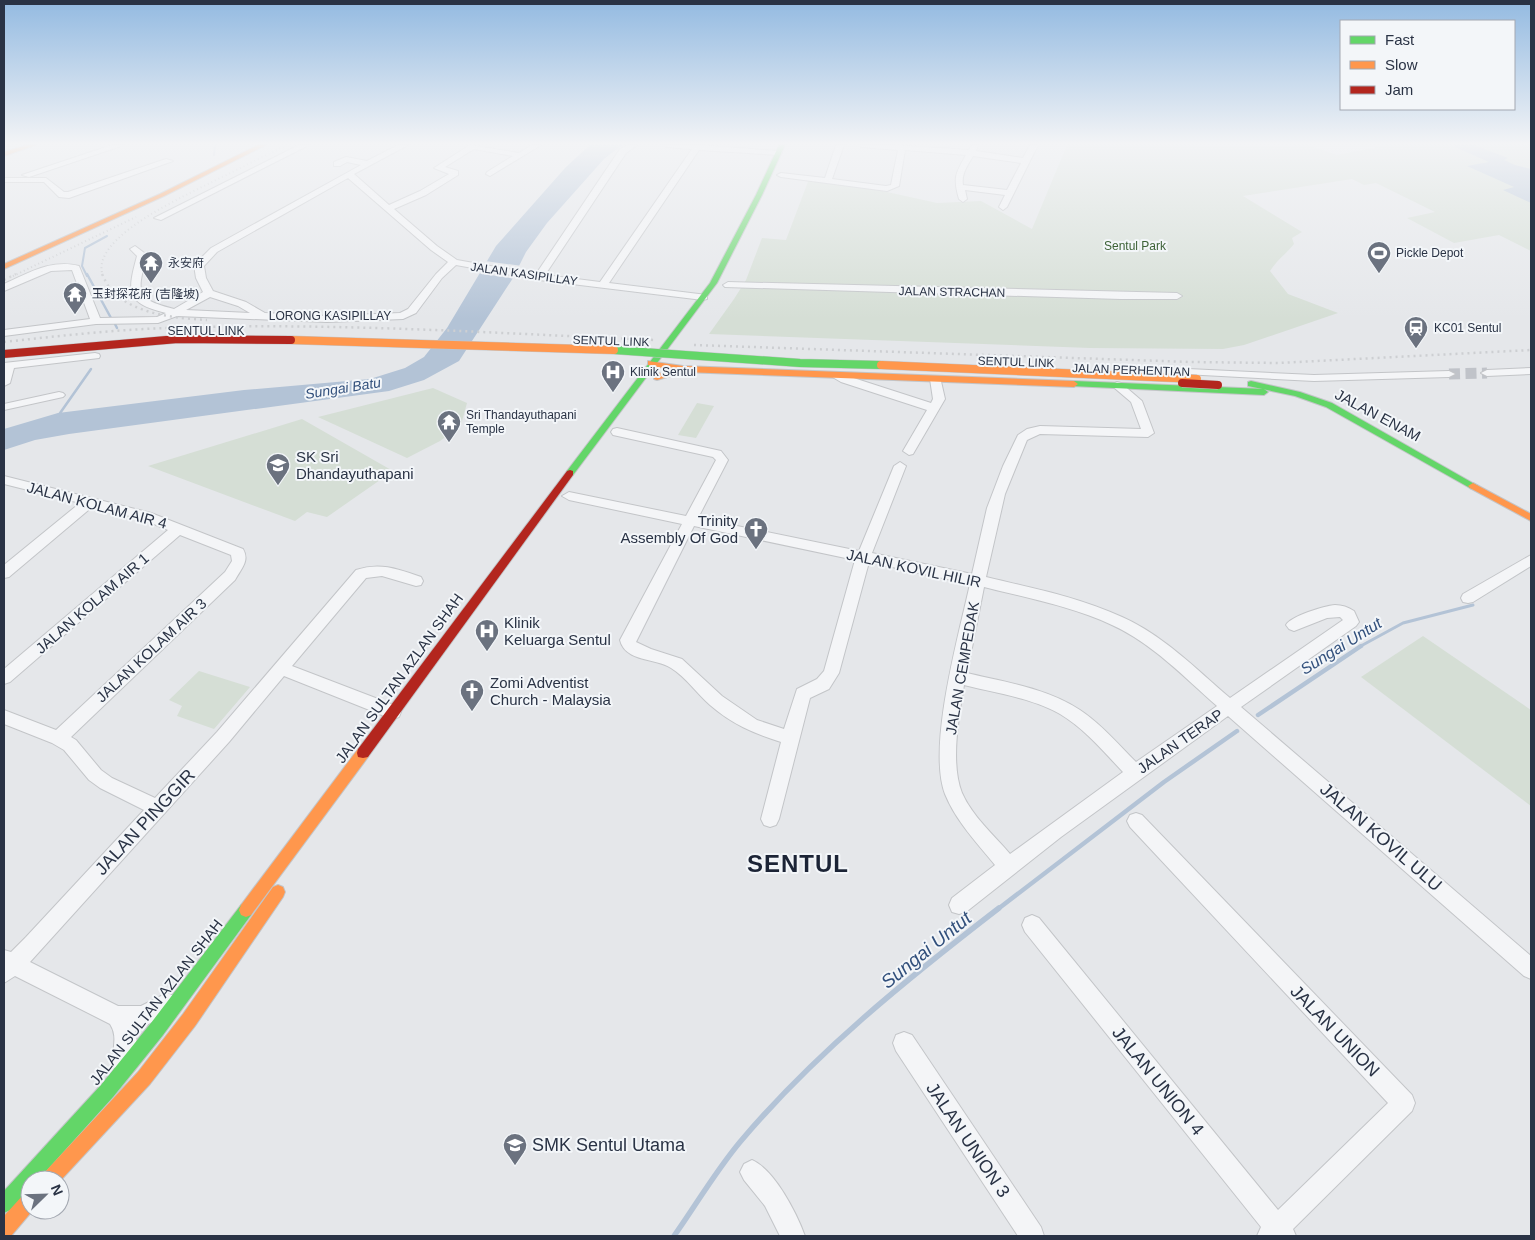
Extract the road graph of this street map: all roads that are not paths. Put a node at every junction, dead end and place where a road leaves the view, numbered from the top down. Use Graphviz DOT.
graph roads {
  1 [pos="123,203"];
  2 [pos="127,203"];
  3 [pos="144,203"];
  4 [pos="188,203"];
  5 [pos="297,203"];
  6 [pos="382,203"];
  7 [pos="406,203"];
  8 [pos="586,203"];
  9 [pos="659,203"];
  10 [pos="755,203"];
  11 [pos="1005,203"];
  12 [pos="1003,207"];
  13 [pos="388,208"];
  14 [pos="158,218"];
  15 [pos="67,225"];
  16 [pos="135,249"];
  17 [pos="4,258"];
  18 [pos="450,260"];
  19 [pos="4,266"];
  20 [pos="535,276"];
  21 [pos="728,284"];
  22 [pos="603,285"];
  23 [pos="4,288"];
  24 [pos="210,293"];
  25 [pos="1176,296"];
  26 [pos="703,298"];
  27 [pos="176,313"];
  28 [pos="262,316"];
  29 [pos="96,321"];
  30 [pos="4,333"];
  31 [pos="686,343"];
  32 [pos="662,349"];
  33 [pos="4,354"];
  34 [pos="764,355"];
  35 [pos="95,356"];
  36 [pos="839,357"];
  37 [pos="651,363"];
  38 [pos="6,364"];
  39 [pos="666,365"];
  40 [pos="683,369"];
  41 [pos="760,372"];
  42 [pos="1531,372"];
  43 [pos="1488,373"];
  44 [pos="1449,374"];
  45 [pos="834,375"];
  46 [pos="1192,375"];
  47 [pos="936,380"];
  48 [pos="4,383"];
  49 [pos="1219,383"];
  50 [pos="1117,385"];
  51 [pos="1151,387"];
  52 [pos="1264,392"];
  53 [pos="59,395"];
  54 [pos="1136,401"];
  55 [pos="4,407"];
  56 [pos="934,408"];
  57 [pos="617,431"];
  58 [pos="909,451"];
  59 [pos="900,466"];
  60 [pos="7,485"];
  61 [pos="569,496"];
  62 [pos="91,501"];
  63 [pos="1531,518"];
  64 [pos="690,521"];
  65 [pos="1531,526"];
  66 [pos="179,528"];
  67 [pos="863,557"];
  68 [pos="240,560"];
  69 [pos="1531,560"];
  70 [pos="4,572"];
  71 [pos="978,580"];
  72 [pos="416,581"];
  73 [pos="1468,598"];
  74 [pos="1294,625"];
  75 [pos="282,669"];
  76 [pos="958,677"];
  77 [pos="4,678"];
  78 [pos="1230,707"];
  79 [pos="393,712"];
  80 [pos="4,717"];
  81 [pos="58,738"];
  82 [pos="790,738"];
  83 [pos="376,755"];
  84 [pos="1135,773"];
  85 [pos="344,798"];
  86 [pos="157,808"];
  87 [pos="770,819"];
  88 [pos="1136,821"];
  89 [pos="1008,866"];
  90 [pos="284,884"];
  91 [pos="958,905"];
  92 [pos="1032,925"];
  93 [pos="7,966"];
  94 [pos="1531,969"];
  95 [pos="183,994"];
  96 [pos="117,1017"];
  97 [pos="904,1043"];
  98 [pos="108,1091"];
  99 [pos="58,1170"];
  100 [pos="752,1172"];
  101 [pos="4,1204"];
  102 [pos="20,1212"];
  103 [pos="4,1230"];
  104 [pos="1277,1233"];
  105 [pos="793,1236"];
  106 [pos="1032,1236"];
  1 -- 15 [label="main road"];
  2 -- 17 [label="main road"];
  3 -- 19 [label="main road"];
  4 -- 14 [label="street"];
  5 -- 24 [label="street"];
  6 -- 13 [label="street, JALAN KASIPILLAY"];
  7 -- 13 [label="street"];
  8 -- 20 [label="street"];
  9 -- 22 [label="street"];
  10 -- 26 [label="main road, JALAN SULTAN AZLAN SHAH"];
  11 -- 12 [label="street"];
  13 -- 18 [label="street, JALAN KASIPILLAY"];
  16 -- 27 [label="street, LORONG KASIPILLAY"];
  18 -- 20 [label="street, JALAN KASIPILLAY"];
  18 -- 28 [label="street, LORONG KASIPILLAY"];
  20 -- 22 [label="street, JALAN KASIPILLAY"];
  21 -- 25 [label="street, JALAN STRACHAN"];
  22 -- 26 [label="street, JALAN KASIPILLAY"];
  23 -- 29 [label="street"];
  24 -- 27 [label="street"];
  24 -- 28 [label="street, LORONG KASIPILLAY"];
  26 -- 32 [label="main road, JALAN SULTAN AZLAN SHAH"];
  27 -- 28 [label="street, LORONG KASIPILLAY"];
  27 -- 29 [label="street"];
  29 -- 30 [label="street"];
  31 -- 32 [label="main road, JALAN PERHENTIAN"];
  31 -- 34 [label="main road, JALAN PERHENTIAN"];
  31 -- 39 [label="main road"];
  32 -- 37 [label="main road, JALAN SULTAN AZLAN SHAH"];
  33 -- 46 [label="main road, SENTUL LINK, bridge"];
  34 -- 36 [label="main road, JALAN PERHENTIAN"];
  34 -- 41 [label="main road"];
  35 -- 38 [label="street"];
  36 -- 45 [label="main road"];
  36 -- 46 [label="main road, JALAN PERHENTIAN"];
  37 -- 39 [label="main road, JALAN PERHENTIAN"];
  37 -- 79 [label="main road, JALAN SULTAN AZLAN SHAH"];
  38 -- 48 [label="street"];
  38 -- 49 [label="main road, SENTUL LINK, bridge"];
  39 -- 40 [label="main road, JALAN PERHENTIAN"];
  39 -- 40 [label="main road"];
  40 -- 41 [label="main road, JALAN PERHENTIAN"];
  41 -- 45 [label="main road, JALAN PERHENTIAN"];
  42 -- 43 [label="street"];
  44 -- 46 [label="street, JALAN PERHENTIAN"];
  45 -- 47 [label="main road, JALAN PERHENTIAN"];
  45 -- 56 [label="street, JALAN PERHENTIAN"];
  46 -- 49 [label="main road, JALAN ENAM"];
  47 -- 50 [label="main road, JALAN PERHENTIAN"];
  47 -- 56 [label="street"];
  49 -- 52 [label="main road, JALAN ENAM"];
  49 -- 63 [label="main road, JALAN ENAM"];
  50 -- 51 [label="main road, JALAN PERHENTIAN"];
  50 -- 54 [label="street"];
  51 -- 52 [label="main road, JALAN PERHENTIAN"];
  51 -- 54 [label="street"];
  52 -- 65 [label="main road, JALAN ENAM"];
  53 -- 55 [label="street"];
  54 -- 71 [label="street, JALAN CEMPEDAK"];
  56 -- 58 [label="street"];
  57 -- 64 [label="street"];
  59 -- 67 [label="street"];
  60 -- 62 [label="street, JALAN KOLAM AIR 4"];
  61 -- 64 [label="street, JALAN KOVIL HILIR"];
  62 -- 66 [label="street, JALAN KOLAM AIR 4"];
  62 -- 70 [label="street"];
  64 -- 67 [label="street, JALAN KOVIL HILIR"];
  64 -- 82 [label="street"];
  66 -- 68 [label="street, JALAN KOLAM AIR 4"];
  66 -- 77 [label="street, JALAN KOLAM AIR 1"];
  67 -- 71 [label="street, JALAN KOVIL HILIR"];
  67 -- 82 [label="street"];
  68 -- 81 [label="street, JALAN KOLAM AIR 3"];
  69 -- 73 [label="street"];
  71 -- 76 [label="street, JALAN CEMPEDAK"];
  71 -- 78 [label="street, JALAN KOVIL HILIR"];
  72 -- 75 [label="street, JALAN PINGGIR"];
  74 -- 78 [label="street, JALAN TERAP"];
  75 -- 79 [label="street"];
  75 -- 86 [label="street, JALAN PINGGIR"];
  76 -- 84 [label="street"];
  76 -- 89 [label="street, JALAN CEMPEDAK"];
  78 -- 84 [label="street, JALAN TERAP"];
  78 -- 94 [label="street, JALAN KOVIL ULU"];
  79 -- 95 [label="main road, JALAN SULTAN AZLAN SHAH"];
  80 -- 81 [label="street"];
  81 -- 86 [label="street"];
  82 -- 87 [label="street"];
  83 -- 85 [label="main road, JALAN SULTAN AZLAN SHAH"];
  84 -- 89 [label="street, JALAN TERAP"];
  86 -- 93 [label="street, JALAN PINGGIR"];
  88 -- 104 [label="street, JALAN UNION"];
  89 -- 91 [label="street, JALAN TERAP"];
  90 -- 99 [label="main road"];
  92 -- 104 [label="street, JALAN UNION 4"];
  93 -- 96 [label="street"];
  95 -- 96 [label="street"];
  95 -- 98 [label="main road, JALAN SULTAN AZLAN SHAH"];
  96 -- 98 [label="street"];
  97 -- 106 [label="street, JALAN UNION 3"];
  98 -- 101 [label="main road, JALAN SULTAN AZLAN SHAH"];
  100 -- 105 [label="street"];
  102 -- 103 [label="main road"];
}
